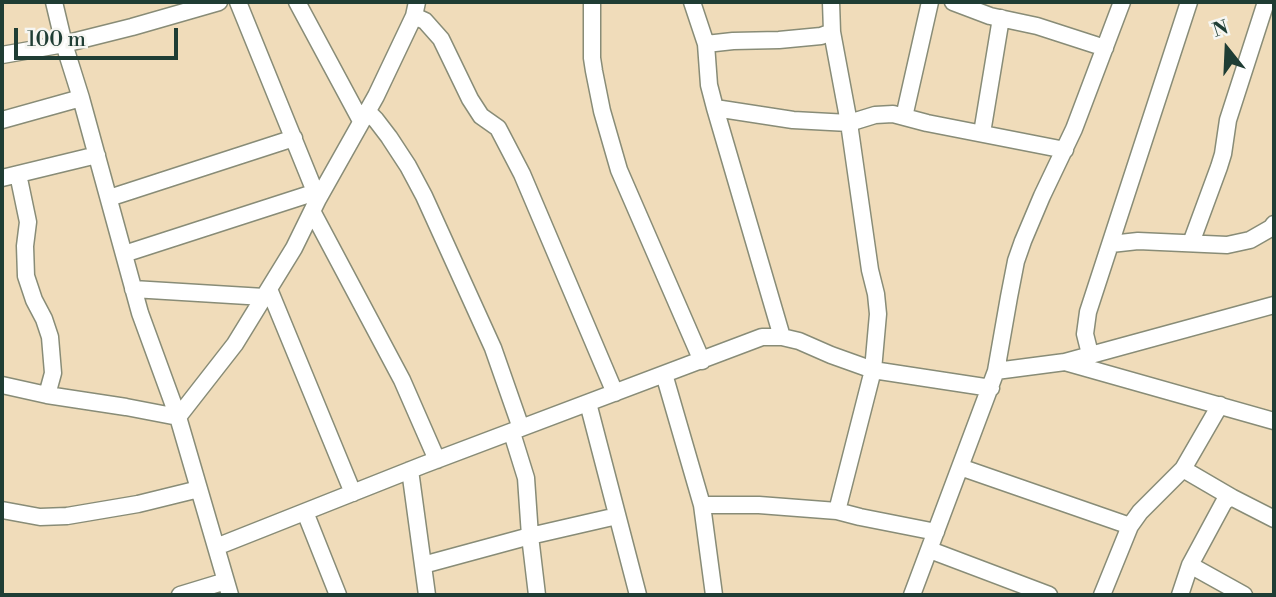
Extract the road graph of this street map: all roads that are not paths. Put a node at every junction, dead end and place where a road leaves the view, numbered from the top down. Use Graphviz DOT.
graph roads {
  1 [pos="54,2"];
  2 [pos="219,2"];
  3 [pos="238,2"];
  4 [pos="297,2"];
  5 [pos="592,2"];
  6 [pos="692,2"];
  7 [pos="831,2"];
  8 [pos="930,2"];
  9 [pos="953,2"];
  10 [pos="1122,2"];
  11 [pos="1189,2"];
  12 [pos="1265,4"];
  13 [pos="415,9"];
  14 [pos="1001,18"];
  15 [pos="832,32"];
  16 [pos="64,44"];
  17 [pos="706,44"];
  18 [pos="1105,48"];
  19 [pos="2,55"];
  20 [pos="81,98"];
  21 [pos="715,108"];
  22 [pos="364,116"];
  23 [pos="904,117"];
  24 [pos="2,120"];
  25 [pos="849,123"];
  26 [pos="982,133"];
  27 [pos="294,138"];
  28 [pos="1065,150"];
  29 [pos="97,155"];
  30 [pos="10,176"];
  31 [pos="108,198"];
  32 [pos="315,200"];
  33 [pos="1274,224"];
  34 [pos="1191,243"];
  35 [pos="1111,244"];
  36 [pos="124,254"];
  37 [pos="133,289"];
  38 [pos="266,293"];
  39 [pos="1274,305"];
  40 [pos="782,337"];
  41 [pos="1090,354"];
  42 [pos="702,361"];
  43 [pos="1065,362"];
  44 [pos="873,370"];
  45 [pos="996,371"];
  46 [pos="664,374"];
  47 [pos="2,385"];
  48 [pos="991,388"];
  49 [pos="615,393"];
  50 [pos="47,395"];
  51 [pos="588,403"];
  52 [pos="1220,405"];
  53 [pos="178,417"];
  54 [pos="1274,421"];
  55 [pos="517,430"];
  56 [pos="437,460"];
  57 [pos="960,467"];
  58 [pos="1183,469"];
  59 [pos="410,470"];
  60 [pos="199,489"];
  61 [pos="353,493"];
  62 [pos="1231,497"];
  63 [pos="702,505"];
  64 [pos="2,510"];
  65 [pos="837,511"];
  66 [pos="305,512"];
  67 [pos="617,516"];
  68 [pos="1274,519"];
  69 [pos="1130,526"];
  70 [pos="936,532"];
  71 [pos="530,536"];
  72 [pos="216,547"];
  73 [pos="929,550"];
  74 [pos="423,565"];
  75 [pos="1190,565"];
  76 [pos="228,588"];
  77 [pos="180,595"];
  78 [pos="338,595"];
  79 [pos="427,595"];
  80 [pos="537,595"];
  81 [pos="638,595"];
  82 [pos="714,595"];
  83 [pos="912,595"];
  84 [pos="1049,595"];
  85 [pos="1102,595"];
  86 [pos="1180,595"];
  87 [pos="1244,595"];
  1 -- 16 [label="street"];
  2 -- 16 [label="street"];
  3 -- 27 [label="street"];
  4 -- 22 [label="street"];
  5 -- 42 [label="street"];
  6 -- 17 [label="street"];
  7 -- 15 [label="street"];
  8 -- 23 [label="street"];
  9 -- 14 [label="street"];
  10 -- 18 [label="street"];
  11 -- 35 [label="street"];
  12 -- 34 [label="street"];
  13 -- 22 [label="street"];
  13 -- 49 [label="street"];
  14 -- 18 [label="street"];
  14 -- 26 [label="street"];
  15 -- 17 [label="street"];
  15 -- 25 [label="street"];
  16 -- 19 [label="street"];
  16 -- 20 [label="street"];
  17 -- 21 [label="street"];
  18 -- 28 [label="street"];
  20 -- 24 [label="street"];
  20 -- 29 [label="street"];
  21 -- 25 [label="street"];
  21 -- 40 [label="street"];
  22 -- 32 [label="street"];
  22 -- 55 [label="street"];
  23 -- 25 [label="street"];
  23 -- 26 [label="street"];
  25 -- 44 [label="street"];
  26 -- 28 [label="street"];
  27 -- 31 [label="street"];
  27 -- 32 [label="street"];
  28 -- 45 [label="street"];
  29 -- 30 [label="street"];
  29 -- 31 [label="street"];
  30 -- 50 [label="street"];
  31 -- 36 [label="street"];
  32 -- 36 [label="street"];
  32 -- 38 [label="street"];
  32 -- 56 [label="street"];
  33 -- 34 [label="street"];
  34 -- 35 [label="street"];
  35 -- 41 [label="street"];
  36 -- 37 [label="street"];
  37 -- 38 [label="street"];
  37 -- 53 [label="street"];
  38 -- 53 [label="street"];
  38 -- 61 [label="street"];
  39 -- 41 [label="street"];
  40 -- 42 [label="street"];
  40 -- 44 [label="street"];
  41 -- 43 [label="street"];
  42 -- 46 [label="street"];
  43 -- 45 [label="street"];
  43 -- 52 [label="street"];
  44 -- 48 [label="street"];
  44 -- 65 [label="street"];
  45 -- 48 [label="street"];
  46 -- 49 [label="street"];
  46 -- 63 [label="street"];
  47 -- 50 [label="street"];
  48 -- 57 [label="street"];
  49 -- 51 [label="street"];
  50 -- 53 [label="street"];
  51 -- 55 [label="street"];
  51 -- 67 [label="street"];
  52 -- 54 [label="street"];
  52 -- 58 [label="street"];
  53 -- 60 [label="street"];
  55 -- 56 [label="street"];
  55 -- 71 [label="street"];
  56 -- 59 [label="street"];
  57 -- 69 [label="street"];
  57 -- 70 [label="street"];
  58 -- 62 [label="street"];
  58 -- 69 [label="street"];
  59 -- 61 [label="street"];
  59 -- 74 [label="street"];
  60 -- 64 [label="street"];
  60 -- 72 [label="street"];
  61 -- 66 [label="street"];
  62 -- 68 [label="street"];
  62 -- 75 [label="street"];
  63 -- 65 [label="street"];
  63 -- 82 [label="street"];
  65 -- 70 [label="street"];
  66 -- 72 [label="street"];
  66 -- 78 [label="street"];
  67 -- 71 [label="street"];
  67 -- 81 [label="street"];
  69 -- 85 [label="street"];
  70 -- 73 [label="street"];
  71 -- 74 [label="street"];
  71 -- 80 [label="street"];
  72 -- 76 [label="street"];
  73 -- 83 [label="street"];
  73 -- 84 [label="street"];
  74 -- 79 [label="street"];
  75 -- 86 [label="street"];
  75 -- 87 [label="street"];
  76 -- 77 [label="street"];
}
